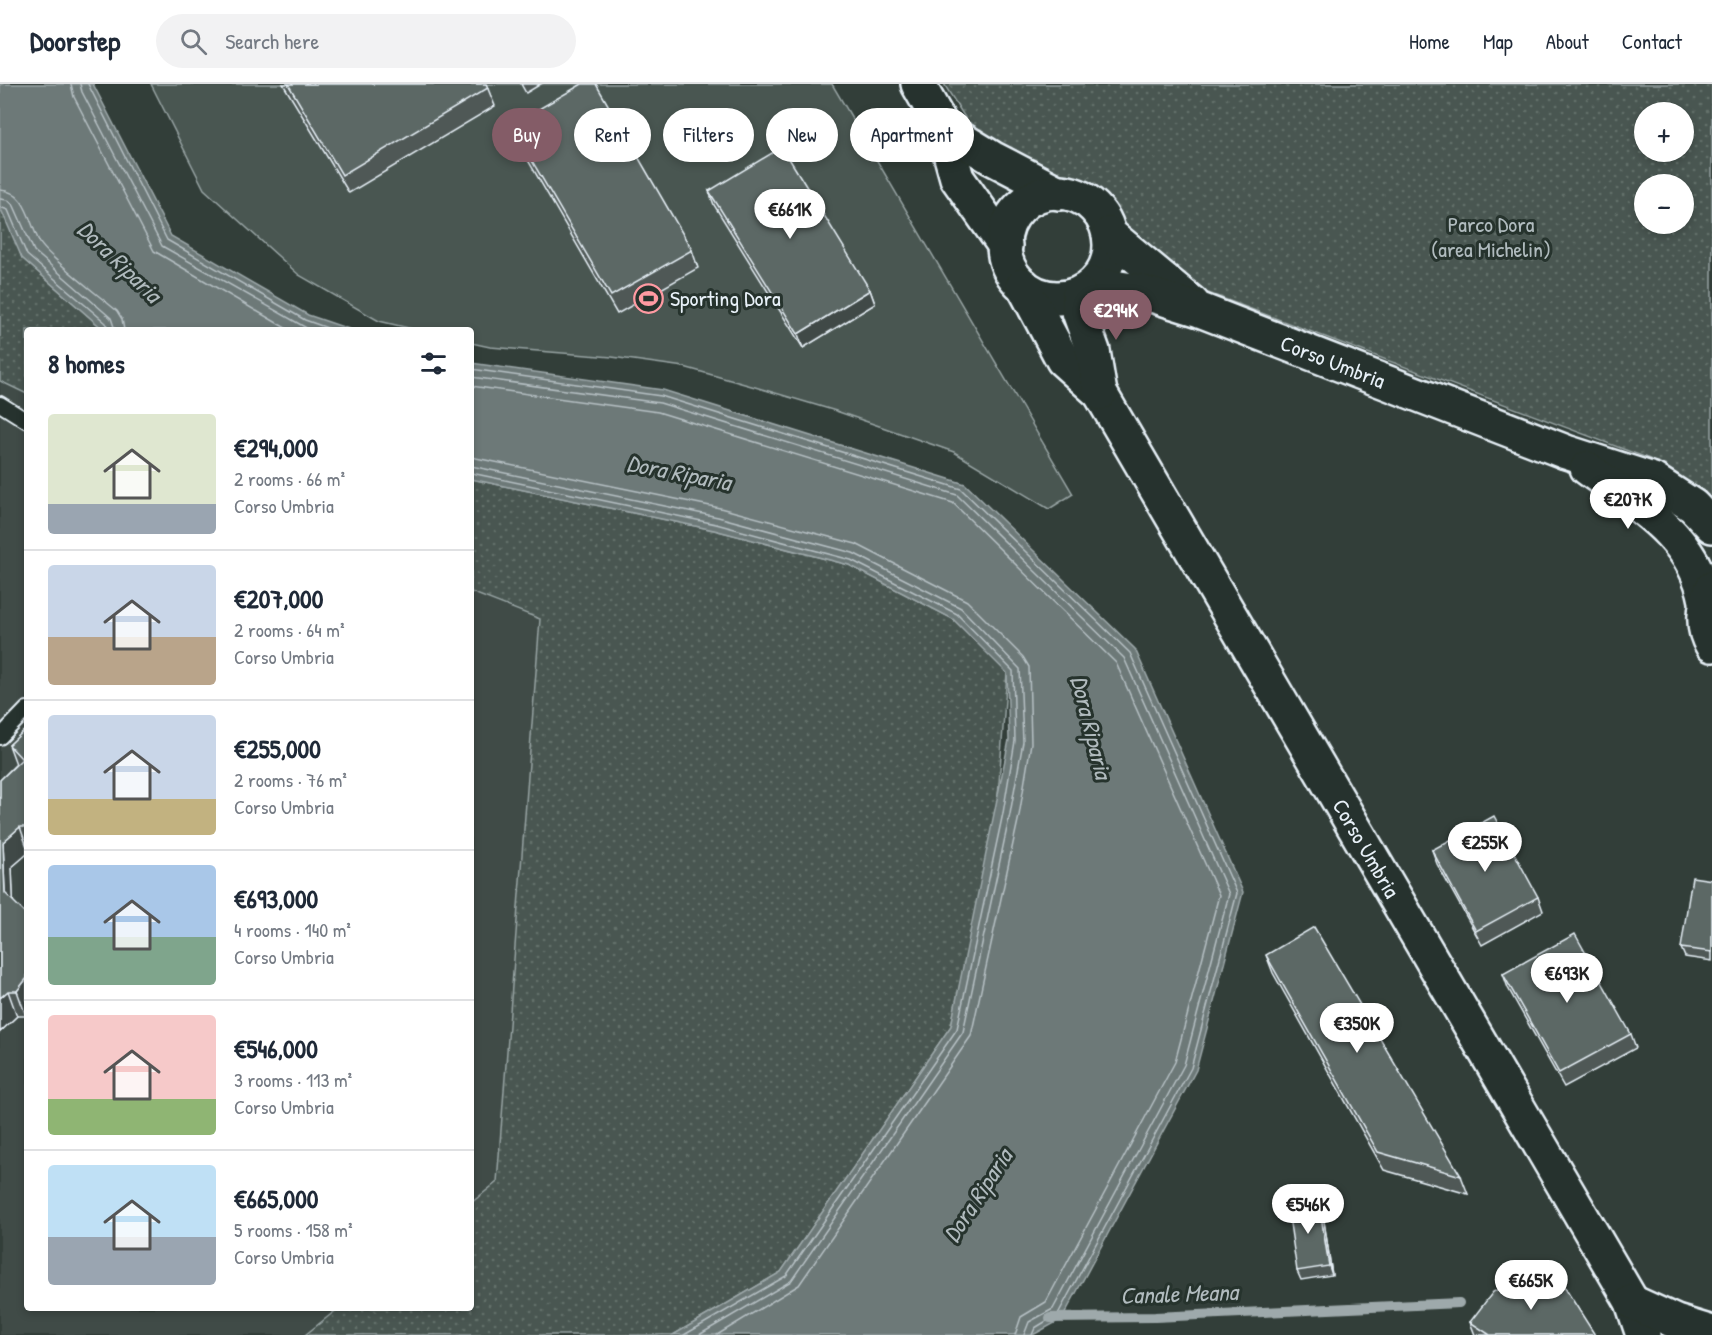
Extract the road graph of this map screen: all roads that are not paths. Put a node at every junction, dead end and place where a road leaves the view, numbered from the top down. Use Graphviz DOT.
graph roads {
  1 [pos="918,84"];
  2 [pos="932,108"];
  3 [pos="974,147"];
  4 [pos="953,162"];
  5 [pos="1059,192"];
  6 [pos="1109,234"];
  7 [pos="1005,246"];
  8 [pos="1023,285"];
  9 [pos="1087,289"];
  10 [pos="1200,310"];
  11 [pos="1100,393"];
  12 [pos="0,404"];
  13 [pos="24,419"];
  14 [pos="1566,452"];
  15 [pos="1712,526"];
  16 [pos="1709,595"];
  17 [pos="1712,645"];
  18 [pos="24,712"];
  19 [pos="0,737"];
  20 [pos="1632,1302"];
  21 [pos="1712,1333"];
  22 [pos="1643,1335"];
  1 -- 2 [label="street"];
  3 -- 5 [label="street"];
  4 -- 7 [label="street"];
  5 -- 6 [label="street"];
  5 -- 7 [label="street"];
  6 -- 9 [label="street"];
  6 -- 10 [label="street, Corso Umbria"];
  7 -- 8 [label="street"];
  8 -- 9 [label="street"];
  8 -- 11 [label="street, Corso Umbria"];
  9 -- 10 [label="street, Corso Umbria"];
  9 -- 11 [label="street, Corso Umbria"];
  10 -- 14 [label="street, Corso Umbria"];
  11 -- 20 [label="street, Corso Umbria"];
  12 -- 13 [label="lane"];
  14 -- 15 [label="street, Corso Umbria"];
  14 -- 16 [label="street, Corso Umbria"];
  16 -- 17 [label="street, Corso Umbria"];
  18 -- 19 [label="lane"];
  20 -- 21 [label="street"];
  20 -- 22 [label="street, Corso Umbria"];
}
